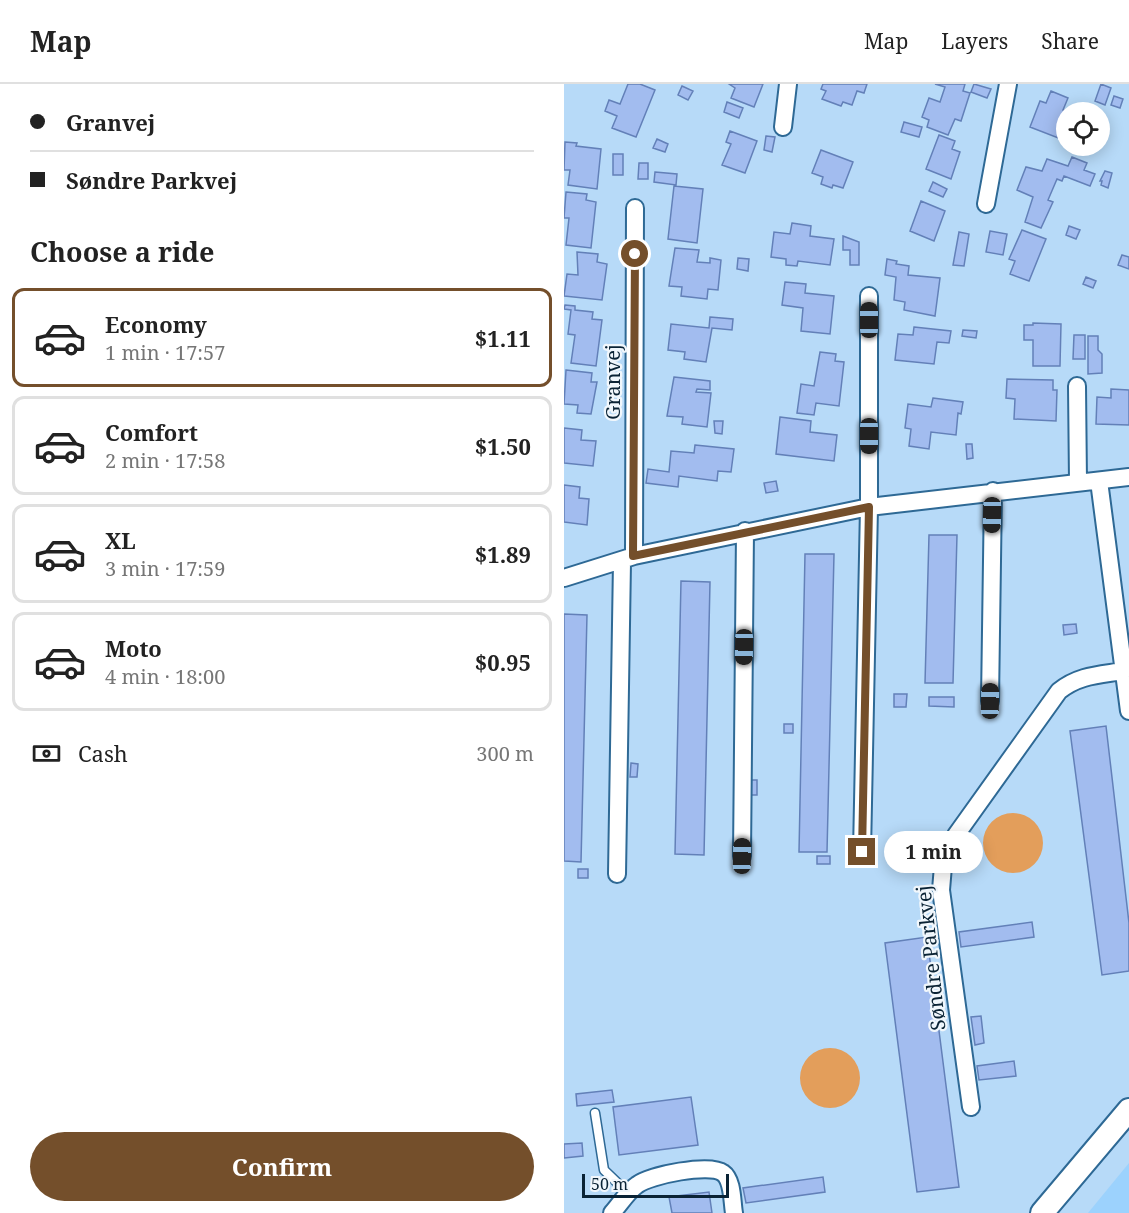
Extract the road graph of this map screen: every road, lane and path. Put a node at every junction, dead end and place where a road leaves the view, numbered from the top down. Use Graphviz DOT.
graph roads {
  1 [pos="788,84"];
  2 [pos="1008,84"];
  3 [pos="783,127"];
  4 [pos="986,204"];
  5 [pos="635,208"];
  6 [pos="869,296"];
  7 [pos="1077,386"];
  8 [pos="1129,477"];
  9 [pos="1099,481"];
  10 [pos="1078,482"];
  11 [pos="993,491"];
  12 [pos="869,507"];
  13 [pos="745,531"];
  14 [pos="628,559"];
  15 [pos="564,578"];
  16 [pos="1123,671"];
  17 [pos="990,701"];
  18 [pos="1129,711"];
  19 [pos="862,852"];
  20 [pos="742,856"];
  21 [pos="617,874"];
  22 [pos="971,1107"];
  23 [pos="1129,1110"];
  24 [pos="595,1113"];
  25 [pos="628,1194"];
  26 [pos="612,1213"];
  27 [pos="734,1213"];
  28 [pos="1042,1213"];
  1 -- 3 [label="street"];
  2 -- 4 [label="street"];
  5 -- 14 [label="street, Granvej"];
  6 -- 12 [label="street"];
  7 -- 10 [label="street"];
  8 -- 9 [label="street"];
  9 -- 10 [label="street"];
  9 -- 16 [label="street"];
  10 -- 11 [label="street"];
  11 -- 12 [label="street"];
  11 -- 17 [label="street"];
  12 -- 13 [label="street"];
  12 -- 19 [label="street"];
  13 -- 14 [label="street"];
  13 -- 20 [label="street"];
  14 -- 15 [label="street"];
  14 -- 21 [label="street"];
  16 -- 18 [label="street"];
  16 -- 22 [label="street, Søndre Parkvej"];
  23 -- 28 [label="main road"];
  24 -- 25 [label="lane"];
  25 -- 26 [label="street"];
  25 -- 27 [label="street"];
}
